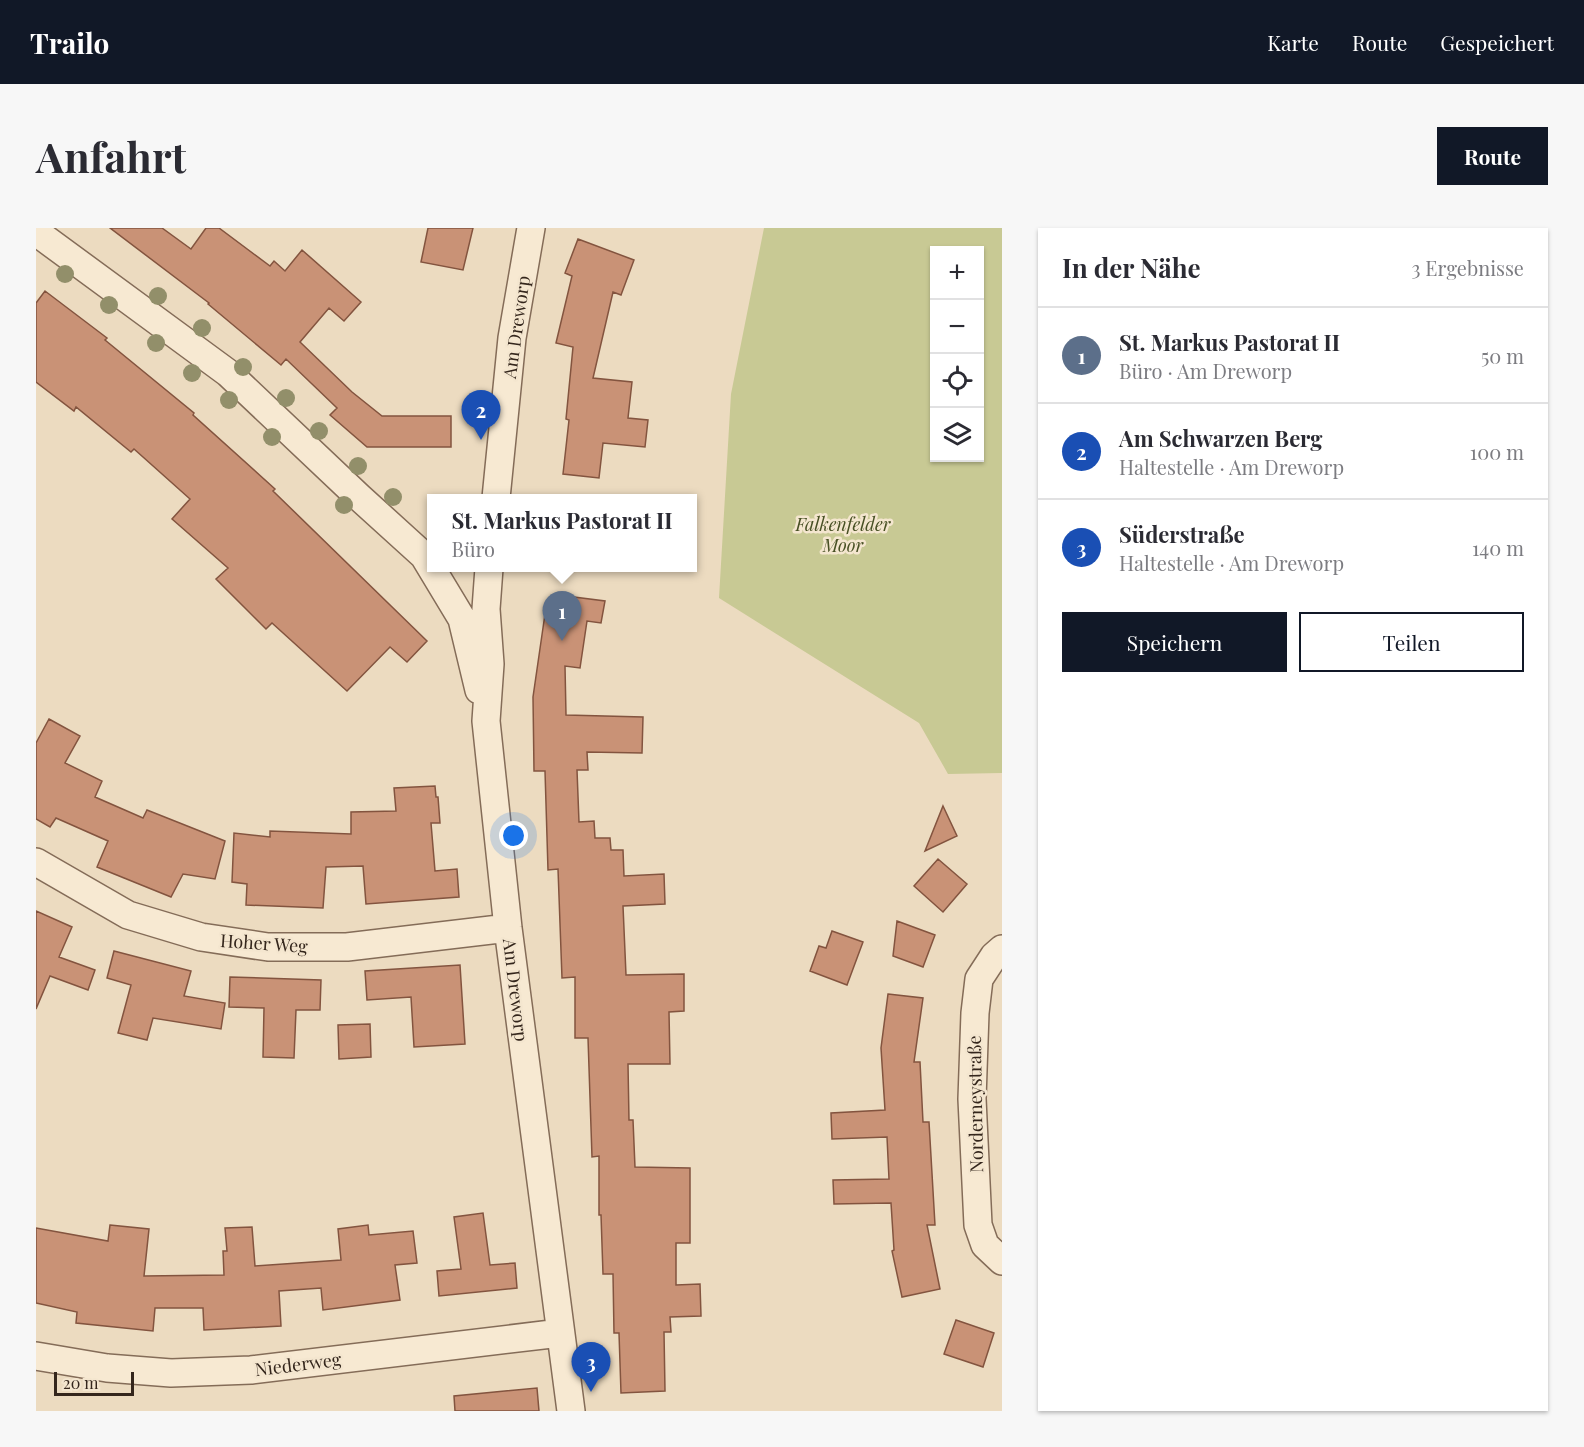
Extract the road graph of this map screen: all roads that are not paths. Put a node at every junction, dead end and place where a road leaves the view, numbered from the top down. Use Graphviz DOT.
graph roads {
  1 [pos="531,228"];
  2 [pos="36,232"];
  3 [pos="496,494"];
  4 [pos="427,554"];
  5 [pos="437,572"];
  6 [pos="489,572"];
  7 [pos="486,721"];
  8 [pos="36,862"];
  9 [pos="508,928"];
  10 [pos="1002,949"];
  11 [pos="1001,1260"];
  12 [pos="560,1333"];
  13 [pos="36,1356"];
  14 [pos="571,1411"];
  1 -- 3 [label="street, Am Dreworp"];
  2 -- 4 [label="street"];
  5 -- 7 [label="street"];
  6 -- 7 [label="street, Am Dreworp"];
  7 -- 9 [label="street, Am Dreworp"];
  8 -- 9 [label="street, Hoher Weg"];
  9 -- 12 [label="street, Am Dreworp"];
  10 -- 11 [label="street, Norderneystraße"];
  12 -- 13 [label="street, Niederweg"];
  12 -- 14 [label="street, Am Dreworp"];
}
